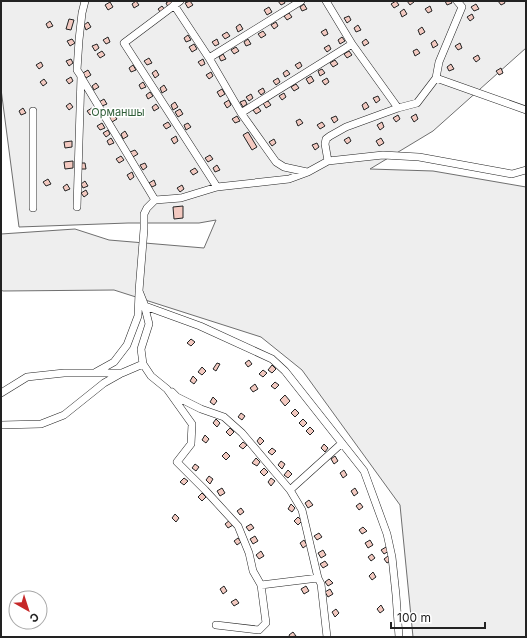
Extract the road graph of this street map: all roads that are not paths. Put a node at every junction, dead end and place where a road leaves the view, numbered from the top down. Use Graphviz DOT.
graph roads {
  1 [pos="85,1"];
  2 [pos="301,1"];
  3 [pos="326,1"];
  4 [pos="457,1"];
  5 [pos="177,3"];
  6 [pos="352,44"];
  7 [pos="209,58"];
  8 [pos="81,76"];
  9 [pos="436,78"];
  10 [pos="398,108"];
  11 [pos="526,110"];
  12 [pos="33,111"];
  13 [pos="241,113"];
  14 [pos="328,161"];
  15 [pos="526,170"];
  16 [pos="308,172"];
  17 [pos="217,187"];
  18 [pos="154,200"];
  19 [pos="33,208"];
  20 [pos="77,208"];
  21 [pos="139,291"];
  22 [pos="145,306"];
  23 [pos="143,364"];
  24 [pos="95,373"];
  25 [pos="122,373"];
  26 [pos="166,389"];
  27 [pos="1,393"];
  28 [pos="1,425"];
  29 [pos="342,443"];
  30 [pos="290,490"];
  31 [pos="318,578"];
  32 [pos="261,585"];
  33 [pos="216,625"];
  34 [pos="327,637"];
  35 [pos="399,637"];
  1 -- 8 [label="street"];
  2 -- 7 [label="street"];
  3 -- 6 [label="street"];
  4 -- 9 [label="street"];
  5 -- 7 [label="street"];
  5 -- 17 [label="street"];
  6 -- 10 [label="street"];
  6 -- 13 [label="street"];
  7 -- 13 [label="street"];
  8 -- 18 [label="street"];
  8 -- 20 [label="street"];
  9 -- 10 [label="street"];
  9 -- 11 [label="street"];
  10 -- 14 [label="street"];
  12 -- 19 [label="street"];
  13 -- 16 [label="street"];
  14 -- 15 [label="street"];
  14 -- 16 [label="street"];
  16 -- 17 [label="street"];
  17 -- 18 [label="street"];
  18 -- 21 [label="street"];
  21 -- 22 [label="street"];
  21 -- 24 [label="street"];
  22 -- 23 [label="street"];
  22 -- 29 [label="street"];
  23 -- 25 [label="street"];
  23 -- 26 [label="street"];
  24 -- 25 [label="street"];
  24 -- 27 [label="street"];
  25 -- 28 [label="street"];
  26 -- 30 [label="street"];
  26 -- 32 [label="street"];
  29 -- 30 [label="street"];
  29 -- 35 [label="street"];
  30 -- 31 [label="street"];
  31 -- 32 [label="street"];
  31 -- 34 [label="street"];
  32 -- 33 [label="street"];
}
